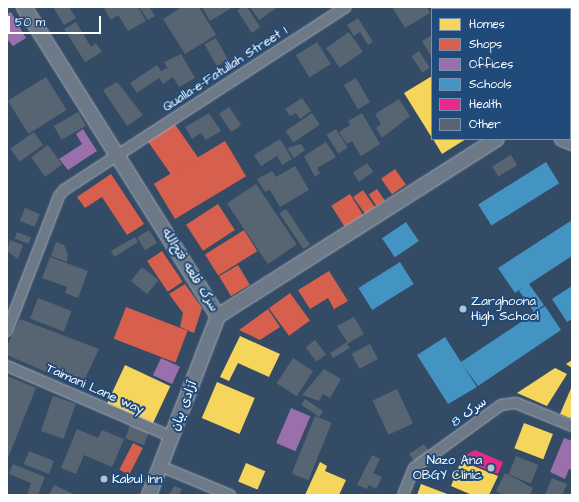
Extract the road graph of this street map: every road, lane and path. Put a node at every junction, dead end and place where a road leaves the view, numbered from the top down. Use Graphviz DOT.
graph roads {
  1 [pos="24,7"];
  2 [pos="346,7"];
  3 [pos="495,140"];
  4 [pos="117,153"];
  5 [pos="218,316"];
  6 [pos="7,331"];
  7 [pos="7,366"];
  8 [pos="572,426"];
  9 [pos="172,437"];
  10 [pos="160,466"];
  11 [pos="149,495"];
  12 [pos="230,495"];
  13 [pos="403,495"];
  1 -- 4 [label="main road, سرک قلعه فتح‌الله"];
  2 -- 4 [label="street, Qualla-e-Fatullah Street 1"];
  3 -- 5 [label="main road, سرک قلعه فتح‌الله"];
  4 -- 5 [label="main road, سرک قلعه فتح‌الله"];
  4 -- 6 [label="street, Qualla-e-Fatullah Street 1"];
  5 -- 9 [label="main road, آزادی بیان"];
  7 -- 9 [label="street, Taimani Lane way"];
  8 -- 13 [label="street, سرک 8"];
  9 -- 10 [label="main road, آزادی بیان"];
  10 -- 11 [label="main road, آزادی بیان"];
  10 -- 12 [label="street"];
}
